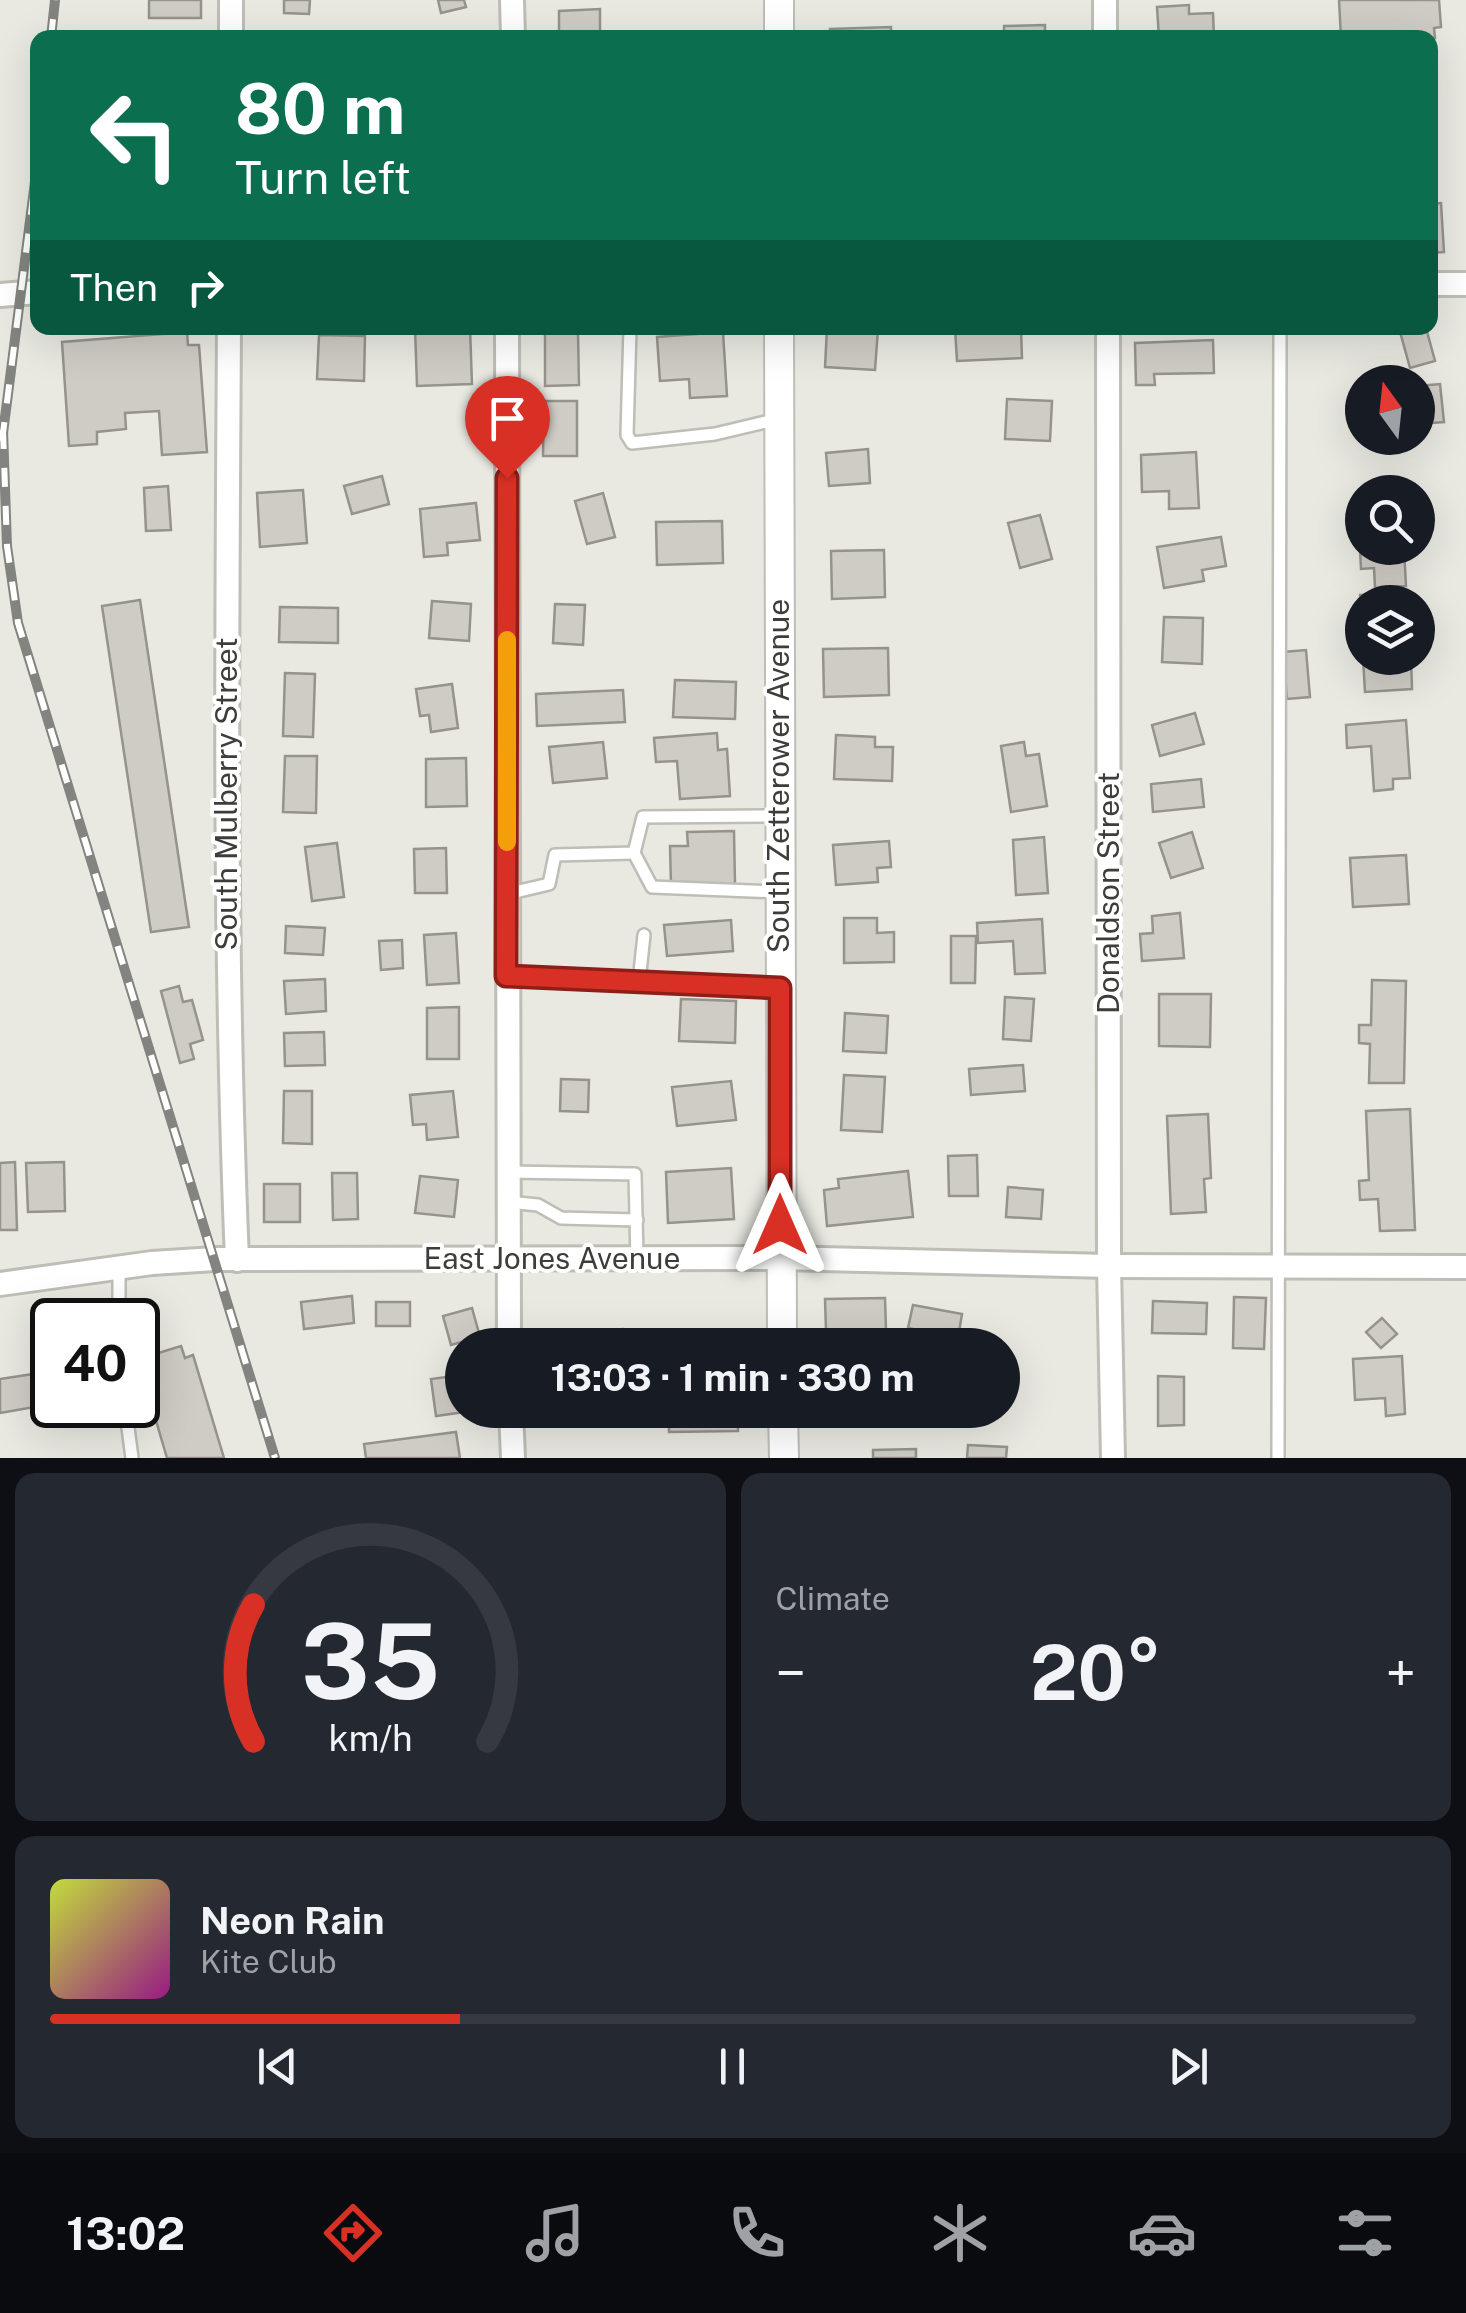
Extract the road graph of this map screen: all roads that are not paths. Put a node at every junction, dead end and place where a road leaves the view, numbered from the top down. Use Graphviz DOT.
graph roads {
  1 [pos="231,0"];
  2 [pos="512,0"];
  3 [pos="780,0"];
  4 [pos="1105,0"];
  5 [pos="231,30"];
  6 [pos="513,30"];
  7 [pos="780,30"];
  8 [pos="1106,30"];
  9 [pos="1438,284"];
  10 [pos="1466,284"];
  11 [pos="30,293"];
  12 [pos="0,295"];
  13 [pos="230,335"];
  14 [pos="507,335"];
  15 [pos="630,335"];
  16 [pos="779,335"];
  17 [pos="1108,335"];
  18 [pos="1280,335"];
  19 [pos="779,418"];
  20 [pos="779,816"];
  21 [pos="634,854"];
  22 [pos="779,892"];
  23 [pos="507,894"];
  24 [pos="644,935"];
  25 [pos="506,976"];
  26 [pos="639,980"];
  27 [pos="780,988"];
  28 [pos="507,1172"];
  29 [pos="506,1202"];
  30 [pos="637,1220"];
  31 [pos="638,1258"];
  32 [pos="780,1258"];
  33 [pos="506,1259"];
  34 [pos="237,1260"];
  35 [pos="1278,1264"];
  36 [pos="1110,1266"];
  37 [pos="1466,1267"];
  38 [pos="119,1268"];
  39 [pos="0,1284"];
  40 [pos="118,1298"];
  41 [pos="508,1328"];
  42 [pos="782,1328"];
  43 [pos="128,1428"];
  44 [pos="511,1428"];
  45 [pos="783,1428"];
  46 [pos="132,1458"];
  47 [pos="512,1458"];
  48 [pos="784,1458"];
  49 [pos="1113,1458"];
  50 [pos="1278,1458"];
  1 -- 5 [label="street"];
  2 -- 6 [label="street"];
  3 -- 7 [label="street"];
  4 -- 8 [label="street"];
  9 -- 10 [label="street"];
  11 -- 12 [label="street"];
  13 -- 34 [label="street, South Mulberry Street"];
  14 -- 23 [label="street"];
  15 -- 19 [label="lane"];
  16 -- 19 [label="street, South Zetterower Avenue"];
  17 -- 36 [label="street, Donaldson Street"];
  18 -- 35 [label="lane"];
  19 -- 20 [label="street, South Zetterower Avenue"];
  20 -- 21 [label="lane"];
  20 -- 22 [label="street, South Zetterower Avenue"];
  21 -- 22 [label="lane"];
  21 -- 23 [label="lane"];
  22 -- 27 [label="street, South Zetterower Avenue"];
  23 -- 25 [label="street"];
  24 -- 26 [label="lane"];
  25 -- 26 [label="lane"];
  25 -- 28 [label="street"];
  26 -- 27 [label="lane"];
  27 -- 32 [label="street, South Zetterower Avenue"];
  28 -- 29 [label="street"];
  28 -- 30 [label="lane"];
  29 -- 30 [label="lane"];
  29 -- 33 [label="street"];
  30 -- 31 [label="lane"];
  31 -- 32 [label="street, East Jones Avenue"];
  31 -- 33 [label="street, East Jones Avenue"];
  32 -- 36 [label="street, East Jones Avenue"];
  32 -- 42 [label="street, South Zetterower Avenue"];
  33 -- 34 [label="street, East Jones Avenue"];
  33 -- 41 [label="street"];
  34 -- 38 [label="street, East Jones Avenue"];
  35 -- 36 [label="street, East Jones Avenue"];
  35 -- 37 [label="street, East Jones Avenue"];
  35 -- 50 [label="lane"];
  36 -- 49 [label="street, Donaldson Street"];
  38 -- 39 [label="street, East Jones Avenue"];
  38 -- 40 [label="lane"];
  43 -- 46 [label="lane"];
  44 -- 47 [label="street"];
  45 -- 48 [label="street"];
}
